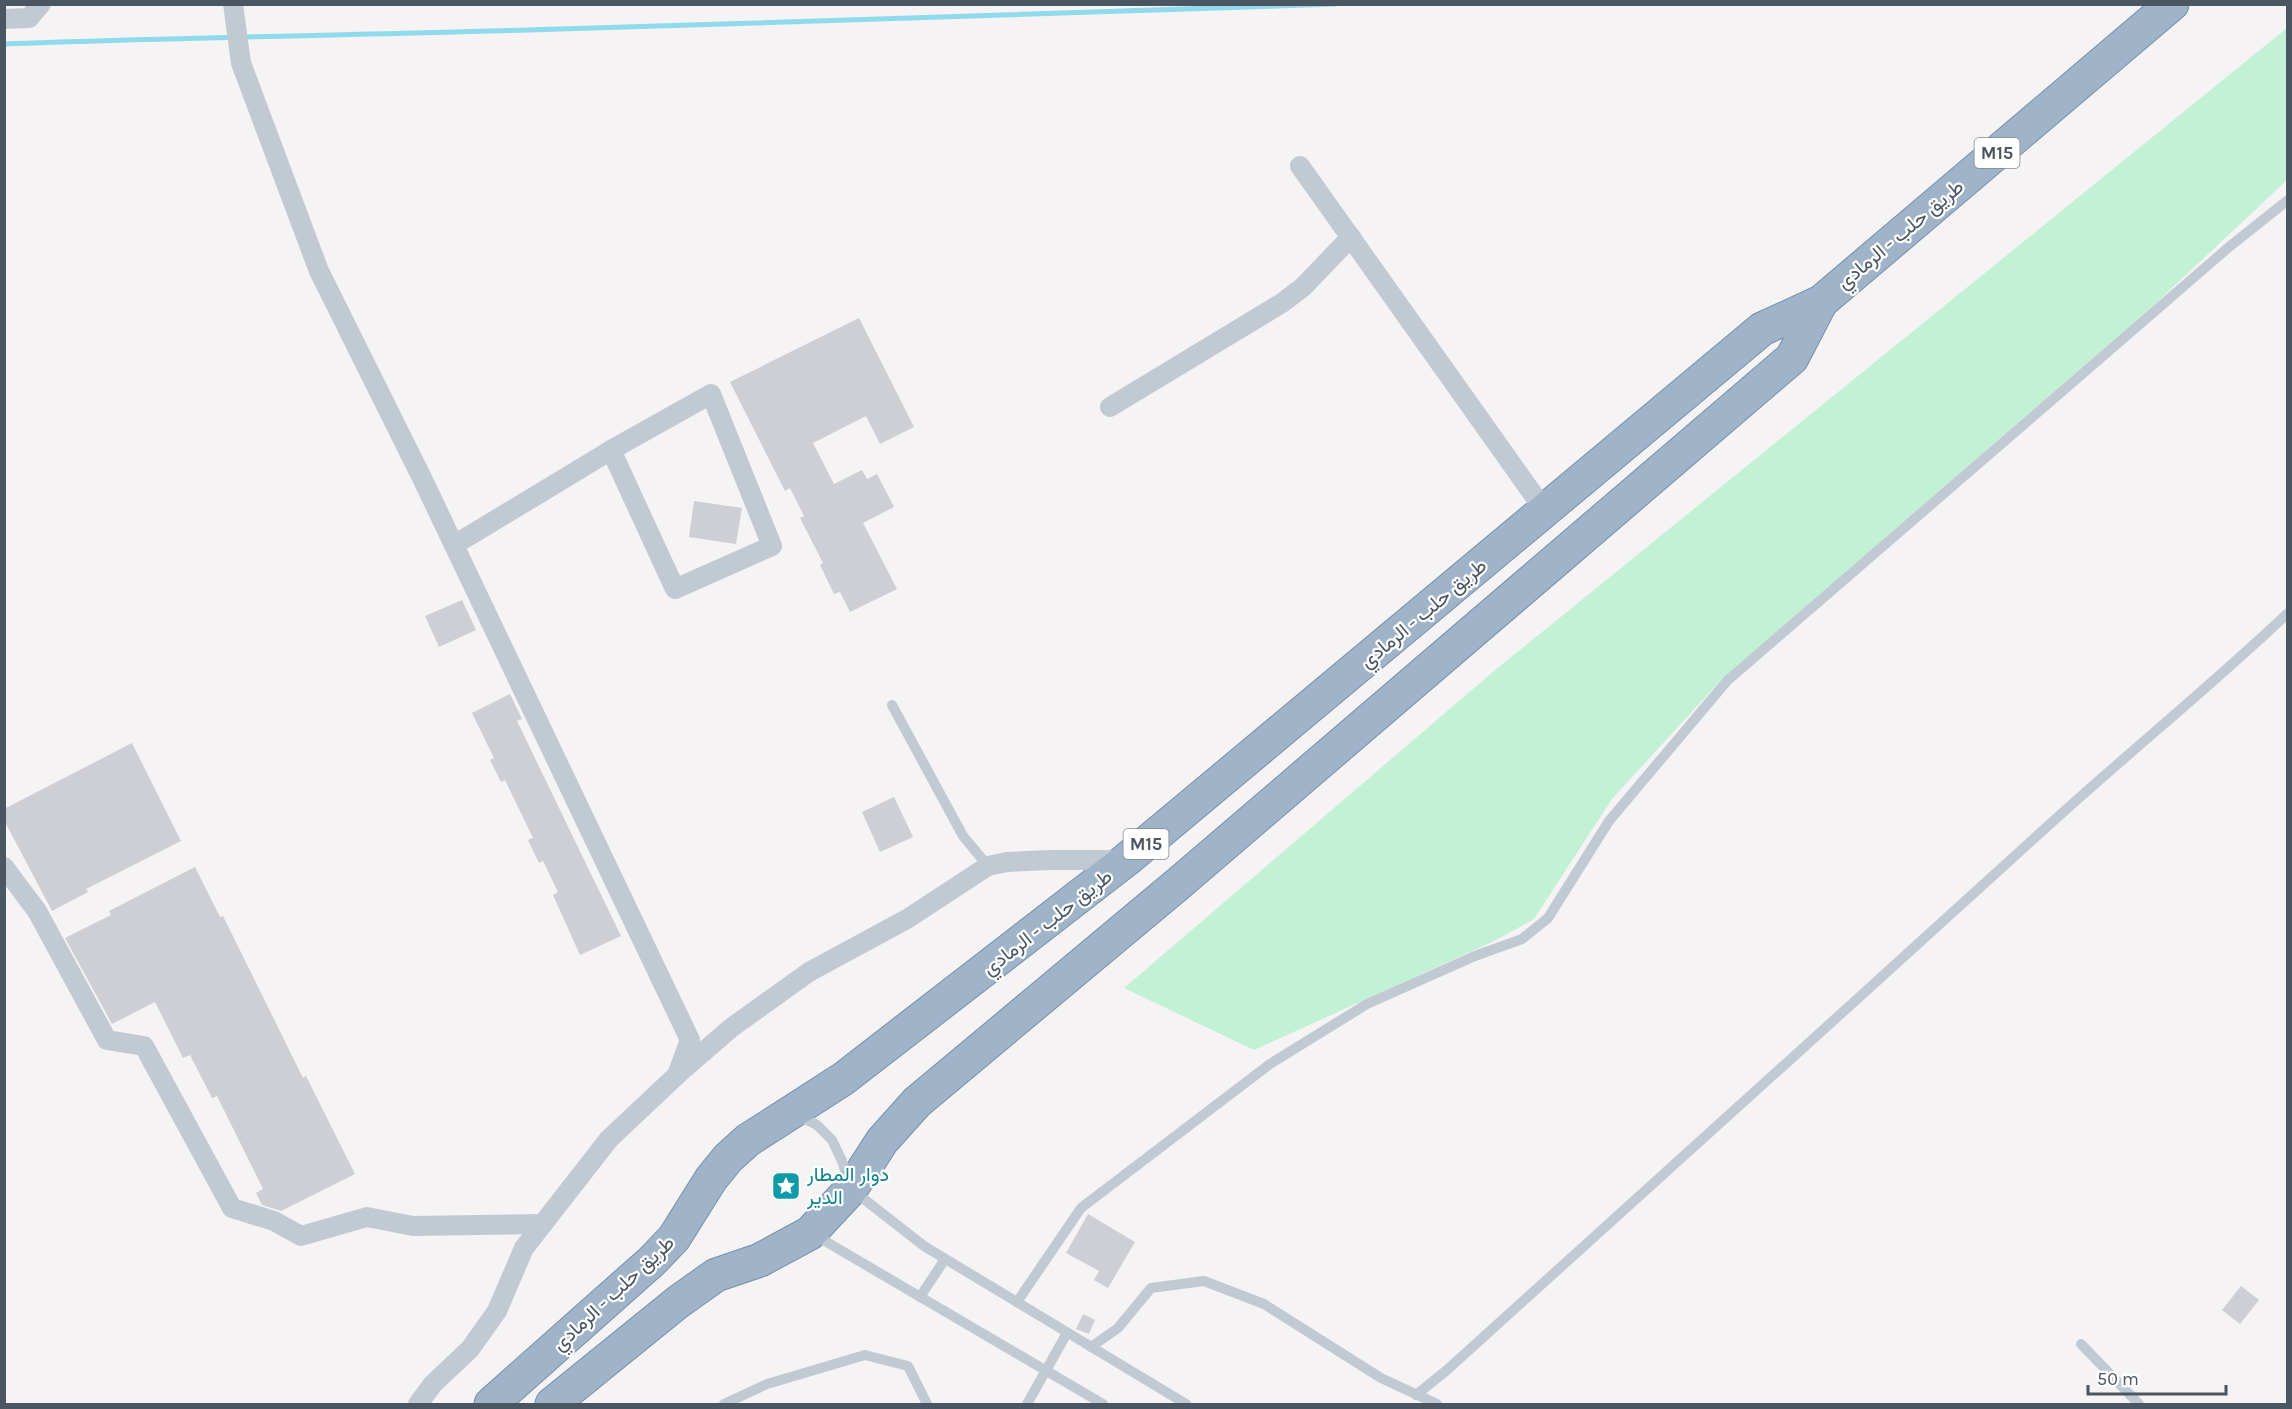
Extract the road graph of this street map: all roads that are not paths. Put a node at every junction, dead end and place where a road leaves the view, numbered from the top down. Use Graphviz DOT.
graph roads {
  1 [pos="41,4"];
  2 [pos="233,4"];
  3 [pos="2172,4"];
  4 [pos="4,19"];
  5 [pos="1300,166"];
  6 [pos="2288,200"];
  7 [pos="1351,237"];
  8 [pos="1821,302"];
  9 [pos="1110,407"];
  10 [pos="611,450"];
  11 [pos="1545,511"];
  12 [pos="454,544"];
  13 [pos="2288,613"];
  14 [pos="892,705"];
  15 [pos="1126,860"];
  16 [pos="988,866"];
  17 [pos="4,867"];
  18 [pos="677,1075"];
  19 [pos="791,1112"];
  20 [pos="851,1189"];
  21 [pos="543,1224"];
  22 [pos="810,1233"];
  23 [pos="945,1259"];
  24 [pos="920,1297"];
  25 [pos="1017,1302"];
  26 [pos="1067,1333"];
  27 [pos="2081,1344"];
  28 [pos="1090,1347"];
  29 [pos="1046,1371"];
  30 [pos="1416,1395"];
  31 [pos="418,1404"];
  32 [pos="491,1404"];
  33 [pos="552,1404"];
  34 [pos="724,1404"];
  35 [pos="927,1404"];
  36 [pos="1027,1404"];
  37 [pos="1103,1404"];
  38 [pos="1186,1404"];
  39 [pos="1437,1404"];
  40 [pos="2139,1404"];
  1 -- 4 [label="street"];
  2 -- 12 [label="street"];
  3 -- 8 [label="highway, طريق حلب - الرمادي / M15"];
  5 -- 7 [label="street"];
  6 -- 25 [label="lane"];
  7 -- 9 [label="street"];
  7 -- 11 [label="street"];
  8 -- 11 [label="highway, طريق حلب - الرمادي / M15"];
  8 -- 20 [label="highway, طريق حلب - الرمادي / M15"];
  10 -- 10 [label="street"];
  10 -- 12 [label="street"];
  11 -- 15 [label="highway, طريق حلب - الرمادي / M15"];
  12 -- 18 [label="street"];
  13 -- 30 [label="lane"];
  14 -- 16 [label="lane"];
  15 -- 16 [label="street"];
  15 -- 19 [label="highway, طريق حلب - الرمادي / M15"];
  16 -- 18 [label="street"];
  17 -- 21 [label="street"];
  18 -- 21 [label="street"];
  19 -- 20 [label="lane"];
  19 -- 32 [label="highway, طريق حلب - الرمادي / M15"];
  20 -- 22 [label="highway, طريق حلب - الرمادي / M15"];
  20 -- 23 [label="lane"];
  21 -- 31 [label="street"];
  22 -- 24 [label="lane"];
  22 -- 33 [label="highway, طريق حلب - الرمادي / M15"];
  23 -- 24 [label="lane"];
  23 -- 25 [label="lane"];
  24 -- 29 [label="lane"];
  25 -- 26 [label="lane"];
  26 -- 28 [label="lane"];
  26 -- 29 [label="lane"];
  27 -- 40 [label="lane"];
  28 -- 30 [label="lane"];
  28 -- 38 [label="lane"];
  29 -- 36 [label="lane"];
  29 -- 37 [label="lane"];
  30 -- 39 [label="lane"];
  34 -- 35 [label="lane"];
}
